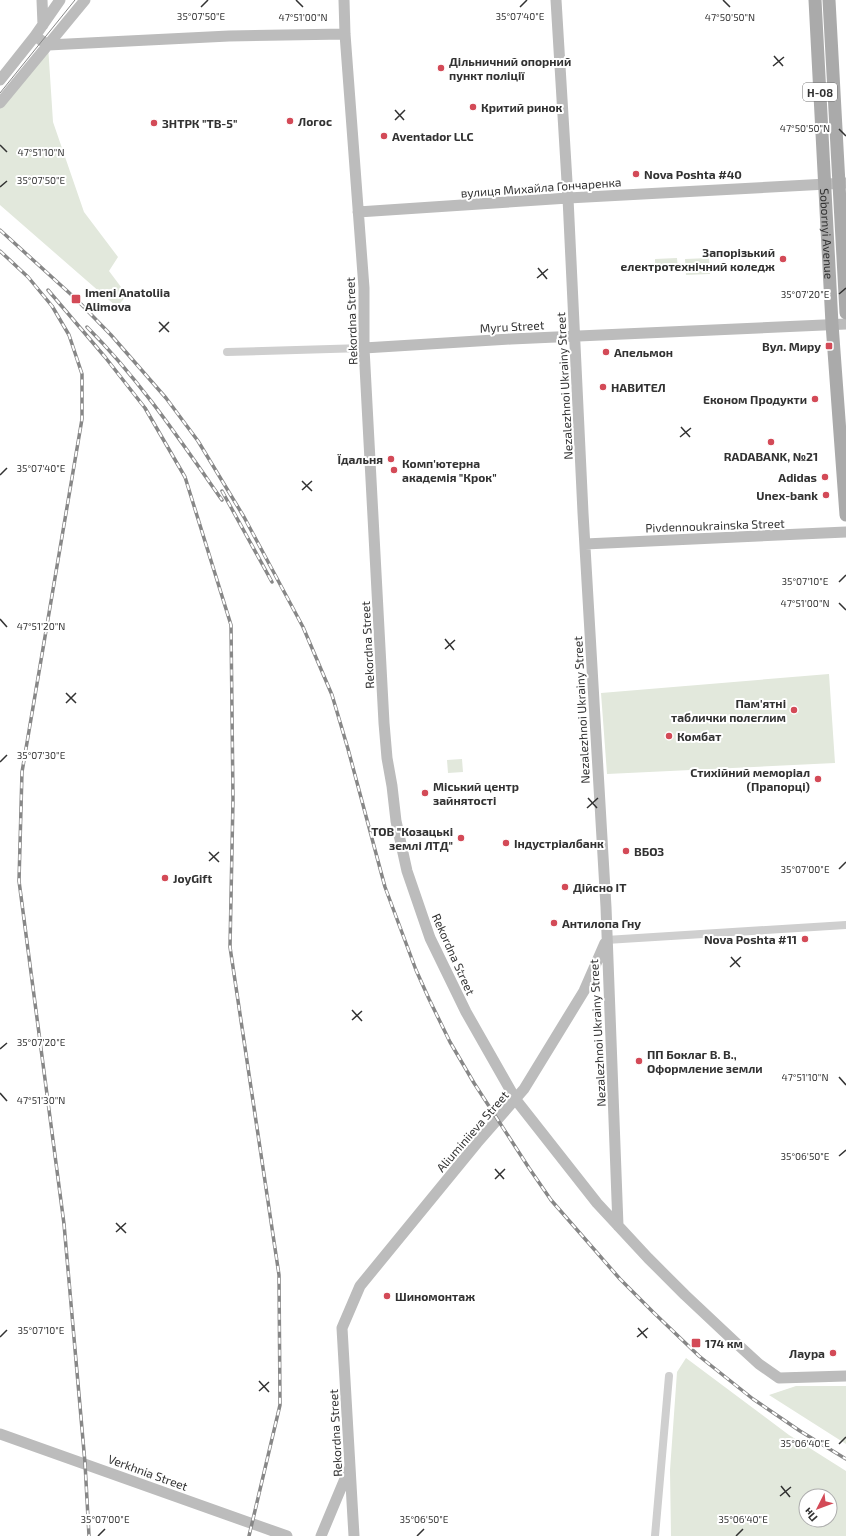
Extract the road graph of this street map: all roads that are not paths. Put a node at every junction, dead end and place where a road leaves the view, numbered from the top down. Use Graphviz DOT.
graph roads {
  1 [pos="42,0"];
  2 [pos="60,0"];
  3 [pos="85,0"];
  4 [pos="344,0"];
  5 [pos="556,0"];
  6 [pos="815,0"];
  7 [pos="829,0"];
  8 [pos="43,25"];
  9 [pos="345,34"];
  10 [pos="35,36"];
  11 [pos="48,45"];
  12 [pos="0,80"];
  13 [pos="0,104"];
  14 [pos="836,184"];
  15 [pos="568,198"];
  16 [pos="358,212"];
  17 [pos="846,313"];
  18 [pos="832,324"];
  19 [pos="846,324"];
  20 [pos="574,337"];
  21 [pos="364,348"];
  22 [pos="227,352"];
  23 [pos="846,515"];
  24 [pos="846,532"];
  25 [pos="585,544"];
  26 [pos="846,925"];
  27 [pos="606,940"];
  28 [pos="516,1100"];
  29 [pos="618,1226"];
  30 [pos="342,1328"];
  31 [pos="670,1376"];
  32 [pos="846,1376"];
  33 [pos="0,1434"];
  34 [pos="350,1467"];
  35 [pos="287,1536"];
  36 [pos="321,1536"];
  37 [pos="354,1536"];
  38 [pos="655,1536"];
  1 -- 8 [label="street"];
  2 -- 8 [label="street"];
  3 -- 11 [label="street"];
  4 -- 9 [label="street, Rekordna Street"];
  5 -- 15 [label="street, Nezalezhnoi Ukrainy Street"];
  6 -- 14 [label="main road, Sobornyi Avenue / Н-08"];
  7 -- 14 [label="main road, Sobornyi Avenue / Н-08"];
  8 -- 10 [label="street"];
  9 -- 11 [label="street"];
  9 -- 16 [label="street, Rekordna Street"];
  10 -- 11 [label="street"];
  10 -- 12 [label="street"];
  11 -- 13 [label="street"];
  14 -- 15 [label="street, вулиця Михайла Гончаренка"];
  14 -- 17 [label="main road, Sobornyi Avenue / Н-08"];
  14 -- 18 [label="main road, Sobornyi Avenue / Н-08"];
  15 -- 16 [label="street, вулиця Михайла Гончаренка"];
  15 -- 20 [label="street, Nezalezhnoi Ukrainy Street"];
  16 -- 21 [label="street, Rekordna Street"];
  18 -- 19 [label="street, Myru Street"];
  18 -- 20 [label="street, Myru Street"];
  18 -- 23 [label="main road, Sobornyi Avenue / Н-08"];
  20 -- 21 [label="street, Myru Street"];
  20 -- 25 [label="street, Nezalezhnoi Ukrainy Street"];
  21 -- 22 [label="street, Myru Street"];
  21 -- 28 [label="street, Rekordna Street"];
  24 -- 25 [label="street, Pivdennoukrainska Street"];
  25 -- 27 [label="street, Nezalezhnoi Ukrainy Street"];
  26 -- 27 [label="street"];
  27 -- 28 [label="street, Aliuminiieva Street"];
  27 -- 29 [label="street, Nezalezhnoi Ukrainy Street"];
  28 -- 29 [label="street, Rekordna Street"];
  28 -- 30 [label="street, Aliuminiieva Street"];
  29 -- 32 [label="street"];
  30 -- 34 [label="street, Rekordna Street"];
  31 -- 38 [label="street"];
  33 -- 35 [label="street, Verkhnia Street"];
  34 -- 36 [label="street"];
  34 -- 37 [label="street, Rekordna Street"];
}
